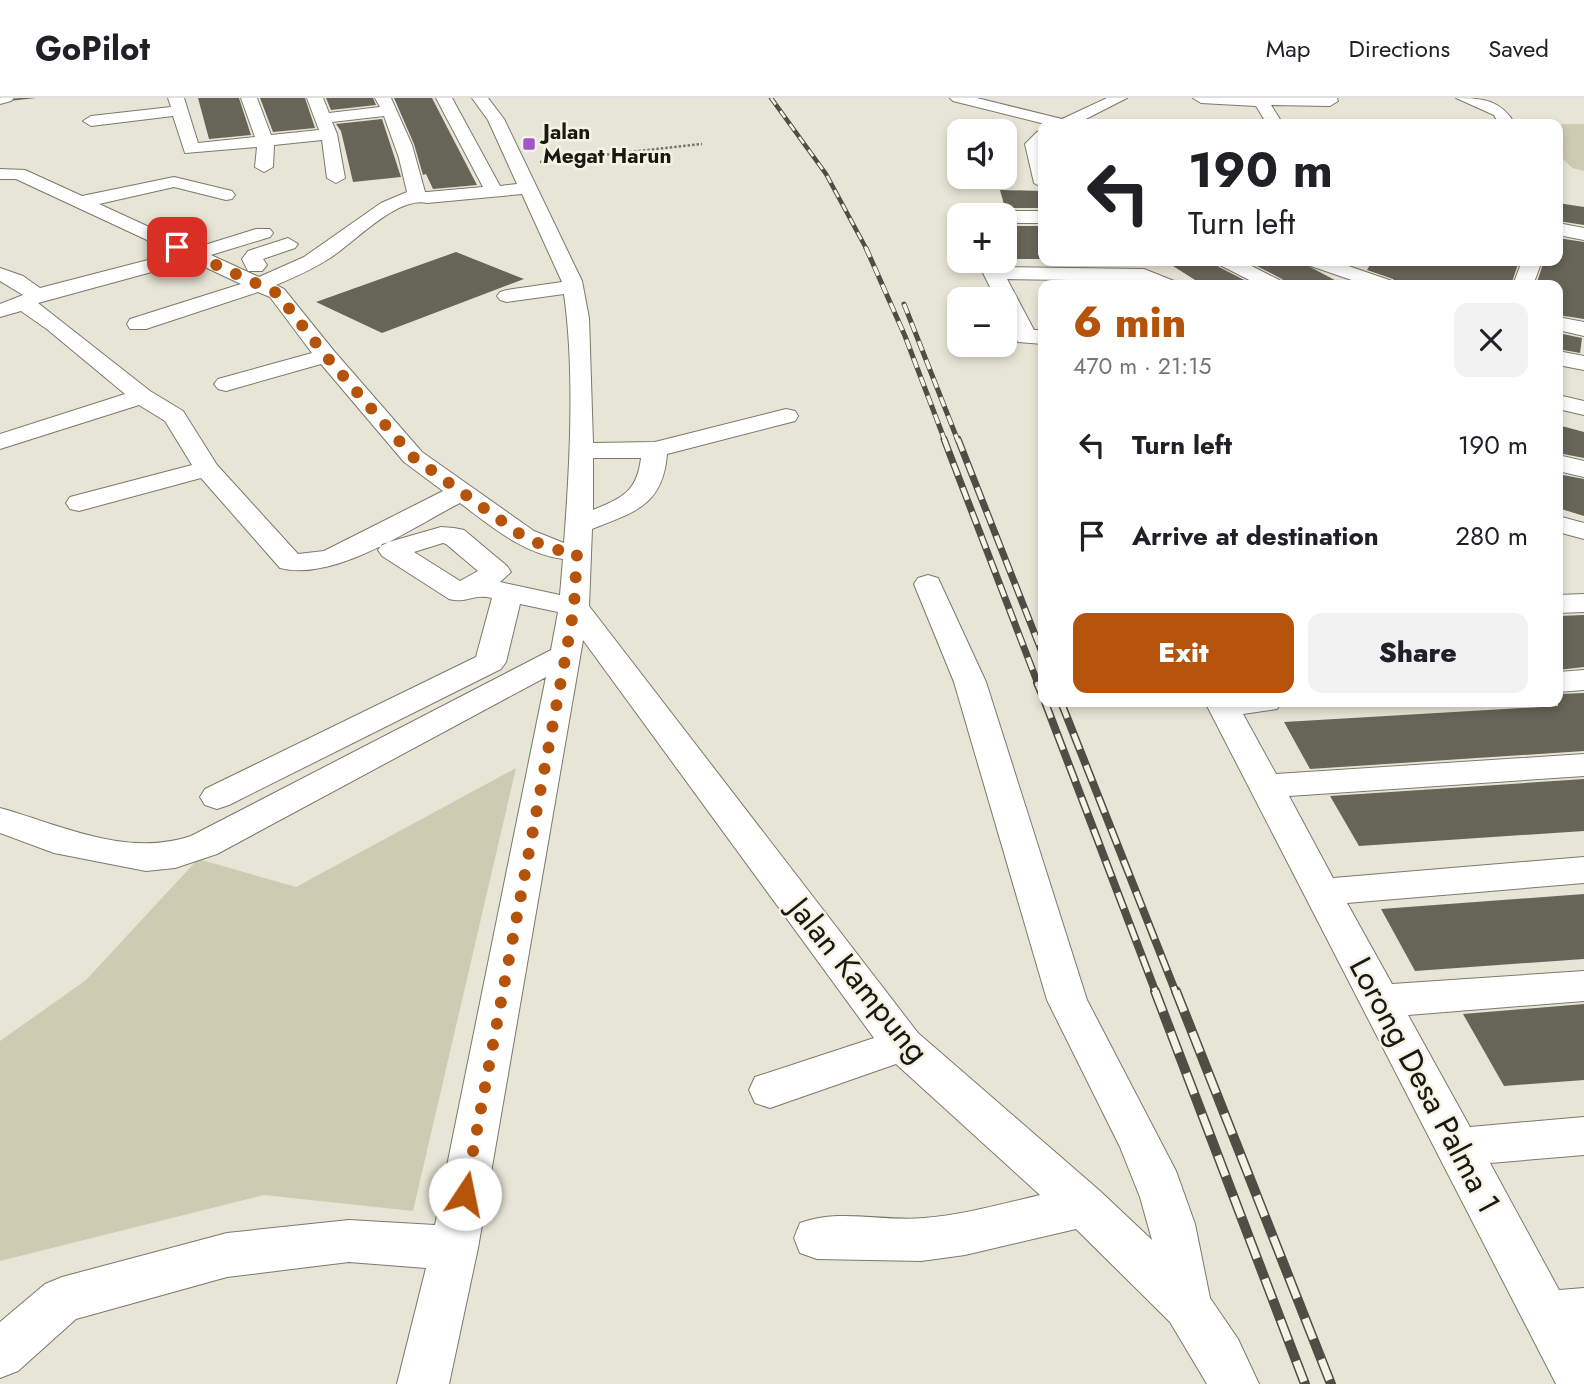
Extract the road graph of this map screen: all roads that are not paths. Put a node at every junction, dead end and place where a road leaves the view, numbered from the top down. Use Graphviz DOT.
graph roads {
  1 [pos="249,98"];
  2 [pos="315,98"];
  3 [pos="444,98"];
  4 [pos="480,98"];
  5 [pos="958,98"];
  6 [pos="1119,98"];
  7 [pos="1201,98"];
  8 [pos="1329,98"];
  9 [pos="1464,98"];
  10 [pos="1253,100"];
  11 [pos="178,105"];
  12 [pos="387,105"];
  13 [pos="1044,119"];
  14 [pos="1075,119"];
  15 [pos="1272,119"];
  16 [pos="1504,119"];
  17 [pos="91,121"];
  18 [pos="326,126"];
  19 [pos="1038,140"];
  20 [pos="265,141"];
  21 [pos="1038,164"];
  22 [pos="240,166"];
  23 [pos="9,167"];
  24 [pos="215,171"];
  25 [pos="524,176"];
  26 [pos="336,178"];
  27 [pos="174,182"];
  28 [pos="494,191"];
  29 [pos="226,195"];
  30 [pos="416,195"];
  31 [pos="82,202"];
  32 [pos="1017,217"];
  33 [pos="1038,217"];
  34 [pos="1563,230"];
  35 [pos="263,233"];
  36 [pos="1584,234"];
  37 [pos="288,244"];
  38 [pos="192,255"];
  39 [pos="1251,266"];
  40 [pos="1017,268"];
  41 [pos="236,273"];
  42 [pos="993,273"];
  43 [pos="0,274"];
  44 [pos="1300,276"];
  45 [pos="1155,280"];
  46 [pos="1338,280"];
  47 [pos="262,285"];
  48 [pos="573,287"];
  49 [pos="507,296"];
  50 [pos="31,299"];
  51 [pos="0,312"];
  52 [pos="138,324"];
  53 [pos="1563,325"];
  54 [pos="1584,329"];
  55 [pos="1038,337"];
  56 [pos="326,356"];
  57 [pos="1563,359"];
  58 [pos="1584,363"];
  59 [pos="226,384"];
  60 [pos="142,396"];
  61 [pos="1563,403"];
  62 [pos="1584,408"];
  63 [pos="786,416"];
  64 [pos="0,442"];
  65 [pos="655,450"];
  66 [pos="580,451"];
  67 [pos="1563,464"];
  68 [pos="207,469"];
  69 [pos="1584,469"];
  70 [pos="461,492"];
  71 [pos="79,503"];
  72 [pos="1563,525"];
  73 [pos="1584,531"];
  74 [pos="578,539"];
  75 [pos="928,584"];
  76 [pos="474,585"];
  77 [pos="508,592"];
  78 [pos="1584,603"];
  79 [pos="1563,604"];
  80 [pos="574,607"];
  81 [pos="566,654"];
  82 [pos="1584,680"];
  83 [pos="1563,682"];
  84 [pos="1224,707"];
  85 [pos="1584,765"];
  86 [pos="1266,786"];
  87 [pos="217,797"];
  88 [pos="0,820"];
  89 [pos="1584,870"];
  90 [pos="1322,891"];
  91 [pos="1584,986"];
  92 [pos="1380,1001"];
  93 [pos="903,1045"];
  94 [pos="770,1090"];
  95 [pos="1584,1136"];
  96 [pos="1458,1147"];
  97 [pos="1084,1206"];
  98 [pos="817,1238"];
  99 [pos="454,1248"];
  100 [pos="1187,1306"];
  101 [pos="1565,1313"];
  102 [pos="0,1354"];
  103 [pos="423,1384"];
  104 [pos="1233,1384"];
  105 [pos="1583,1384"];
  1 -- 20 [label="street"];
  2 -- 18 [label="street"];
  3 -- 28 [label="street"];
  4 -- 25 [label="street"];
  5 -- 13 [label="street"];
  6 -- 14 [label="street"];
  7 -- 10 [label="street"];
  8 -- 10 [label="street"];
  9 -- 16 [label="street"];
  10 -- 15 [label="street"];
  11 -- 17 [label="street"];
  11 -- 20 [label="street"];
  12 -- 18 [label="street"];
  12 -- 30 [label="street"];
  18 -- 20 [label="street"];
  18 -- 26 [label="street"];
  19 -- 21 [label="street"];
  20 -- 22 [label="street"];
  23 -- 31 [label="street"];
  24 -- 27 [label="street"];
  25 -- 28 [label="street"];
  25 -- 48 [label="street"];
  27 -- 29 [label="street"];
  27 -- 31 [label="street"];
  28 -- 30 [label="street"];
  30 -- 47 [label="street"];
  31 -- 38 [label="street"];
  32 -- 33 [label="street"];
  34 -- 36 [label="street"];
  35 -- 38 [label="street"];
  37 -- 41 [label="street"];
  38 -- 41 [label="street"];
  38 -- 50 [label="street"];
  39 -- 44 [label="street"];
  40 -- 45 [label="street"];
  41 -- 47 [label="street"];
  42 -- 55 [label="street"];
  43 -- 50 [label="street"];
  44 -- 46 [label="street"];
  47 -- 52 [label="street"];
  47 -- 56 [label="street"];
  48 -- 49 [label="street"];
  48 -- 66 [label="street"];
  50 -- 51 [label="street"];
  50 -- 60 [label="street"];
  53 -- 54 [label="street"];
  56 -- 59 [label="street"];
  56 -- 70 [label="street"];
  57 -- 58 [label="street"];
  60 -- 64 [label="street"];
  60 -- 68 [label="street"];
  61 -- 62 [label="street"];
  63 -- 65 [label="street"];
  65 -- 66 [label="street"];
  65 -- 74 [label="street"];
  66 -- 74 [label="street"];
  67 -- 69 [label="street"];
  68 -- 70 [label="street"];
  68 -- 71 [label="street"];
  70 -- 74 [label="street"];
  72 -- 73 [label="street"];
  74 -- 80 [label="street"];
  75 -- 100 [label="street"];
  76 -- 77 [label="street"];
  77 -- 80 [label="street"];
  77 -- 87 [label="street"];
  78 -- 79 [label="street"];
  80 -- 81 [label="street"];
  80 -- 93 [label="street, Jalan Kampung"];
  81 -- 88 [label="street"];
  81 -- 99 [label="street"];
  82 -- 83 [label="street"];
  84 -- 86 [label="street, Lorong Desa Palma 1"];
  85 -- 86 [label="street"];
  86 -- 90 [label="street, Lorong Desa Palma 1"];
  89 -- 90 [label="street"];
  90 -- 92 [label="street, Lorong Desa Palma 1"];
  91 -- 92 [label="street"];
  92 -- 96 [label="street, Lorong Desa Palma 1"];
  93 -- 94 [label="street"];
  93 -- 97 [label="street, Jalan Kampung"];
  95 -- 96 [label="street"];
  96 -- 101 [label="street, Lorong Desa Palma 1"];
  97 -- 98 [label="street"];
  97 -- 100 [label="street, Jalan Kampung"];
  99 -- 102 [label="street"];
  99 -- 103 [label="street"];
  100 -- 104 [label="street, Jalan Kampung"];
  101 -- 105 [label="street, Lorong Desa Palma 1"];
}
